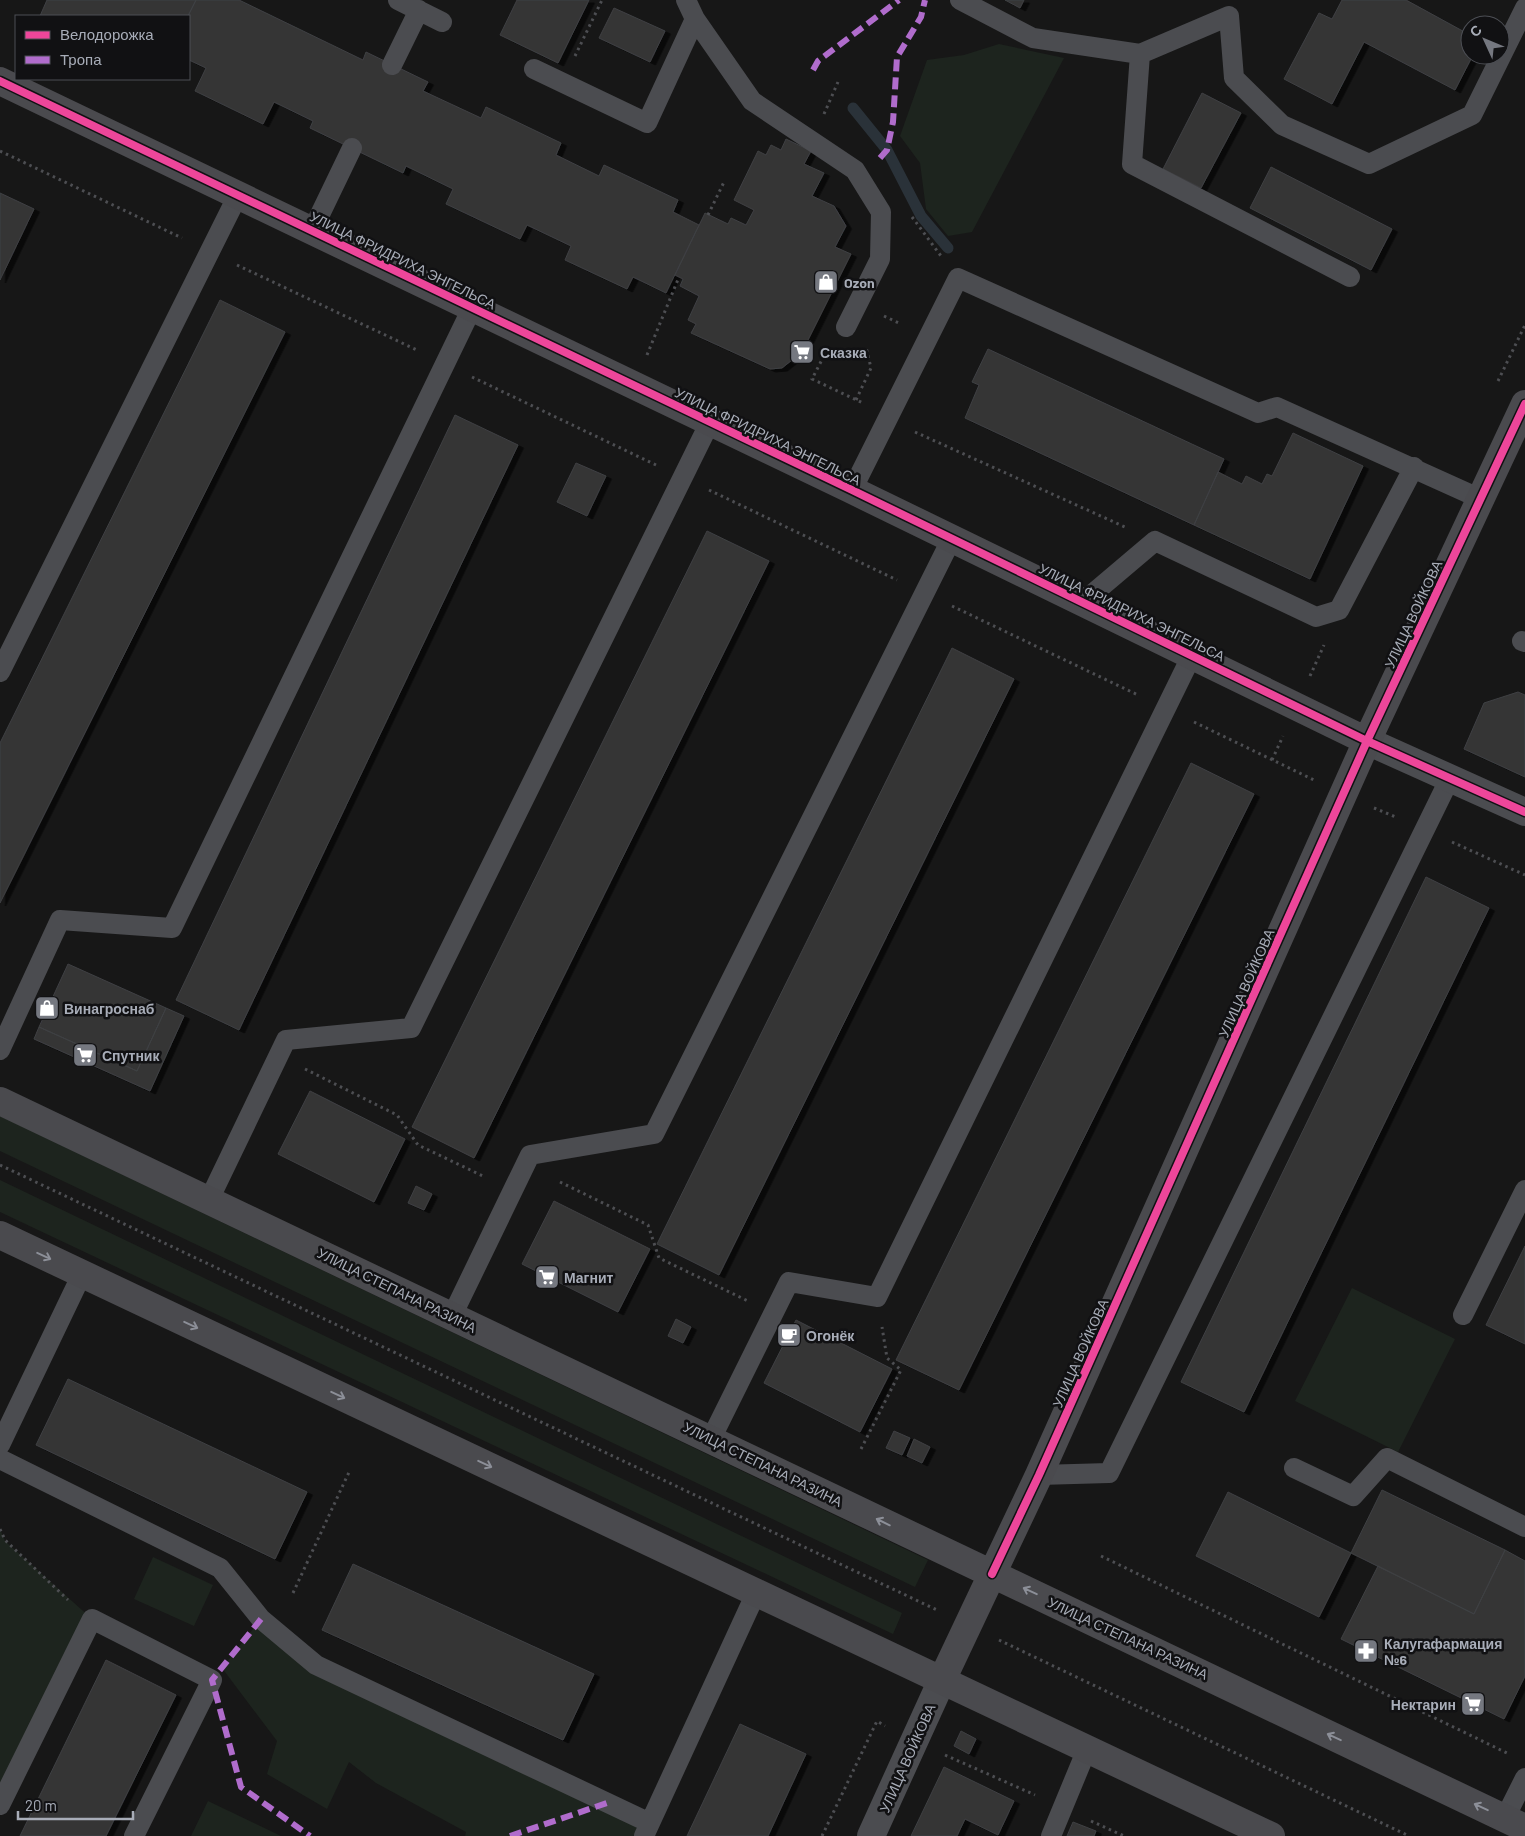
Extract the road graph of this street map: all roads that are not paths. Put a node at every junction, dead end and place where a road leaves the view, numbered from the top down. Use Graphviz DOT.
graph roads {
  1 [pos="398,0"];
  2 [pos="686,0"];
  3 [pos="960,0"];
  4 [pos="1525,8"];
  5 [pos="419,10"];
  6 [pos="695,19"];
  7 [pos="442,22"];
  8 [pos="1140,54"];
  9 [pos="392,65"];
  10 [pos="534,68"];
  11 [pos="0,81"];
  12 [pos="352,148"];
  13 [pos="238,195"];
  14 [pos="312,231"];
  15 [pos="1350,278"];
  16 [pos="472,308"];
  17 [pos="846,327"];
  18 [pos="1525,404"];
  19 [pos="710,422"];
  20 [pos="1414,467"];
  21 [pos="852,490"];
  22 [pos="1481,499"];
  23 [pos="952,538"];
  24 [pos="1083,602"];
  25 [pos="1192,656"];
  26 [pos="0,672"];
  27 [pos="1367,741"];
  28 [pos="1450,778"];
  29 [pos="1525,812"];
  30 [pos="0,1050"];
  31 [pos="0,1101"];
  32 [pos="1525,1190"];
  33 [pos="208,1200"];
  34 [pos="0,1235"];
  35 [pos="82,1274"];
  36 [pos="1463,1315"];
  37 [pos="452,1316"];
  38 [pos="710,1439"];
  39 [pos="0,1444"];
  40 [pos="0,1460"];
  41 [pos="1294,1468"];
  42 [pos="1039,1475"];
  43 [pos="1525,1527"];
  44 [pos="992,1574"];
  45 [pos="756,1593"];
  46 [pos="942,1680"];
  47 [pos="1087,1749"];
  48 [pos="1525,1778"];
  49 [pos="0,1805"];
  50 [pos="1515,1823"];
  51 [pos="647,1829"];
  52 [pos="134,1836"];
  53 [pos="871,1836"];
  54 [pos="1051,1836"];
  55 [pos="1271,1836"];
  1 -- 5 [label="lane"];
  2 -- 6 [label="lane"];
  3 -- 8 [label="lane"];
  4 -- 8 [label="lane"];
  5 -- 7 [label="lane"];
  5 -- 9 [label="lane"];
  6 -- 10 [label="lane"];
  6 -- 17 [label="lane"];
  8 -- 15 [label="lane"];
  11 -- 13 [label="main road, УЛИЦА ФРИДРИХА ЭНГЕЛЬСА"];
  12 -- 14 [label="lane"];
  13 -- 14 [label="main road, УЛИЦА ФРИДРИХА ЭНГЕЛЬСА"];
  13 -- 26 [label="lane"];
  14 -- 16 [label="main road, УЛИЦА ФРИДРИХА ЭНГЕЛЬСА"];
  16 -- 19 [label="main road, УЛИЦА ФРИДРИХА ЭНГЕЛЬСА"];
  16 -- 30 [label="lane"];
  18 -- 22 [label="main road, УЛИЦА ВОЙКОВА"];
  19 -- 21 [label="main road, УЛИЦА ФРИДРИХА ЭНГЕЛЬСА"];
  19 -- 33 [label="lane"];
  20 -- 21 [label="lane"];
  20 -- 22 [label="lane"];
  20 -- 24 [label="lane"];
  21 -- 23 [label="main road, УЛИЦА ФРИДРИХА ЭНГЕЛЬСА"];
  22 -- 27 [label="main road, УЛИЦА ВОЙКОВА"];
  23 -- 24 [label="main road, УЛИЦА ФРИДРИХА ЭНГЕЛЬСА"];
  23 -- 37 [label="lane"];
  24 -- 25 [label="main road, УЛИЦА ФРИДРИХА ЭНГЕЛЬСА"];
  25 -- 27 [label="main road, УЛИЦА ФРИДРИХА ЭНГЕЛЬСА"];
  25 -- 38 [label="lane"];
  27 -- 28 [label="street, УЛИЦА ФРИДРИХА ЭНГЕЛЬСА"];
  27 -- 42 [label="main road, УЛИЦА ВОЙКОВА"];
  28 -- 29 [label="street, УЛИЦА ФРИДРИХА ЭНГЕЛЬСА"];
  28 -- 42 [label="lane"];
  31 -- 33 [label="main road, УЛИЦА СТЕПАНА РАЗИНА"];
  32 -- 36 [label="lane"];
  33 -- 37 [label="main road, УЛИЦА СТЕПАНА РАЗИНА"];
  34 -- 35 [label="main road, one-way"];
  35 -- 39 [label="lane"];
  35 -- 45 [label="main road, one-way"];
  37 -- 38 [label="main road, УЛИЦА СТЕПАНА РАЗИНА"];
  44 -- 38 [label="main road, УЛИЦА СТЕПАНА РАЗИНА, one-way"];
  40 -- 51 [label="lane"];
  41 -- 43 [label="lane"];
  42 -- 44 [label="main road, УЛИЦА ВОЙКОВА"];
  44 -- 46 [label="main road, УЛИЦА ВОЙКОВА"];
  50 -- 44 [label="main road, УЛИЦА СТЕПАНА РАЗИНА, one-way"];
  45 -- 46 [label="main road"];
  45 -- 51 [label="lane"];
  46 -- 47 [label="main road"];
  46 -- 53 [label="street, УЛИЦА ВОЙКОВА"];
  47 -- 54 [label="lane"];
  47 -- 55 [label="main road"];
  48 -- 50 [label="lane"];
  49 -- 52 [label="lane"];
}
